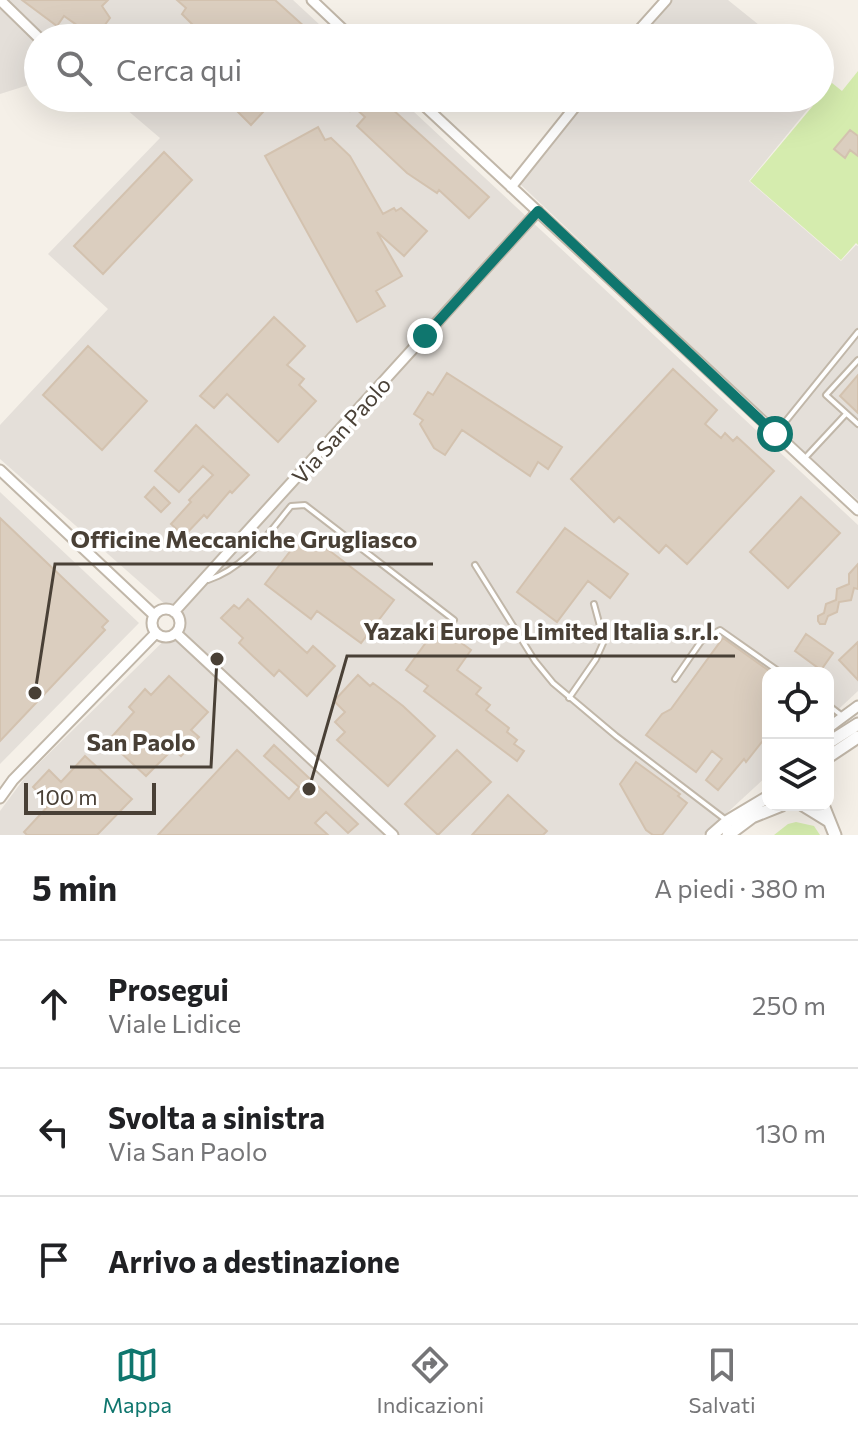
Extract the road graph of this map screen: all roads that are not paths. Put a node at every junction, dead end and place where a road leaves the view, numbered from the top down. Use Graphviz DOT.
graph roads {
  1 [pos="0,0"];
  2 [pos="312,0"];
  3 [pos="666,0"];
  4 [pos="25,24"];
  5 [pos="337,24"];
  6 [pos="645,24"];
  7 [pos="431,112"];
  8 [pos="571,112"];
  9 [pos="511,187"];
  10 [pos="538,211"];
  11 [pos="858,332"];
  12 [pos="858,360"];
  13 [pos="846,414"];
  14 [pos="858,424"];
  15 [pos="775,434"];
  16 [pos="803,460"];
  17 [pos="0,470"];
  18 [pos="858,510"];
  19 [pos="475,565"];
  20 [pos="202,582"];
  21 [pos="594,604"];
  22 [pos="174,612"];
  23 [pos="154,615"];
  24 [pos="454,620"];
  25 [pos="156,633"];
  26 [pos="176,633"];
  27 [pos="772,667"];
  28 [pos="675,679"];
  29 [pos="569,698"];
  30 [pos="858,706"];
  31 [pos="834,710"];
  32 [pos="843,717"];
  33 [pos="834,724"];
  34 [pos="858,724"];
  35 [pos="858,737"];
  36 [pos="834,739"];
  37 [pos="834,753"];
  38 [pos="0,798"];
  39 [pos="762,801"];
  40 [pos="767,811"];
  41 [pos="813,811"];
  42 [pos="826,811"];
  43 [pos="728,821"];
  44 [pos="830,821"];
  45 [pos="393,835"];
  46 [pos="712,835"];
  47 [pos="728,835"];
  48 [pos="835,835"];
  1 -- 4 [label="street"];
  2 -- 5 [label="street"];
  3 -- 6 [label="street"];
  7 -- 9 [label="street"];
  8 -- 9 [label="street"];
  9 -- 10 [label="street"];
  10 -- 15 [label="street"];
  10 -- 20 [label="street, Via San Paolo"];
  11 -- 15 [label="lane"];
  12 -- 13 [label="lane"];
  13 -- 14 [label="lane"];
  13 -- 16 [label="lane"];
  15 -- 16 [label="street"];
  16 -- 18 [label="street"];
  17 -- 23 [label="street"];
  19 -- 29 [label="lane"];
  20 -- 22 [label="street, Via San Paolo"];
  20 -- 24 [label="lane"];
  21 -- 29 [label="lane"];
  22 -- 23 [label="street"];
  22 -- 26 [label="street"];
  23 -- 25 [label="street"];
  25 -- 26 [label="street"];
  25 -- 38 [label="street"];
  26 -- 45 [label="street"];
  27 -- 28 [label="lane"];
  29 -- 43 [label="lane"];
  30 -- 32 [label="street"];
  31 -- 32 [label="lane"];
  32 -- 33 [label="street"];
  34 -- 36 [label="street"];
  35 -- 37 [label="street"];
  39 -- 43 [label="street"];
  40 -- 47 [label="street"];
  41 -- 44 [label="street"];
  42 -- 44 [label="street"];
  43 -- 46 [label="street"];
  44 -- 48 [label="street"];
}
